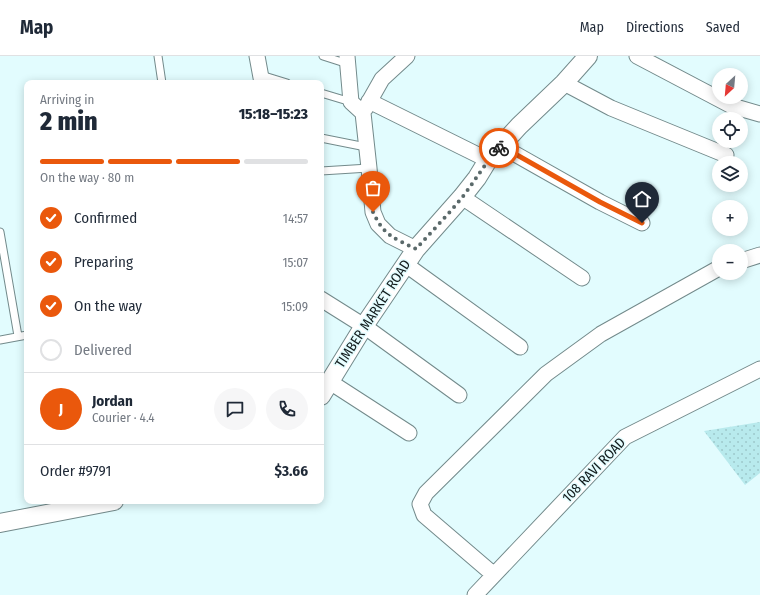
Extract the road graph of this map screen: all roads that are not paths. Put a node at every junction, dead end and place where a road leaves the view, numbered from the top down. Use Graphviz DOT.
graph roads {
  1 [pos="158,56"];
  2 [pos="257,56"];
  3 [pos="323,56"];
  4 [pos="407,56"];
  5 [pos="588,56"];
  6 [pos="637,56"];
  7 [pos="348,60"];
  8 [pos="261,79"];
  9 [pos="162,80"];
  10 [pos="564,82"];
  11 [pos="324,94"];
  12 [pos="351,102"];
  13 [pos="366,108"];
  14 [pos="760,114"];
  15 [pos="324,139"];
  16 [pos="501,146"];
  17 [pos="366,147"];
  18 [pos="726,155"];
  19 [pos="488,160"];
  20 [pos="369,168"];
  21 [pos="324,170"];
  22 [pos="462,197"];
  23 [pos="642,223"];
  24 [pos="0,232"];
  25 [pos="416,249"];
  26 [pos="760,255"];
  27 [pos="748,259"];
  28 [pos="405,264"];
  29 [pos="712,272"];
  30 [pos="582,278"];
  31 [pos="324,301"];
  32 [pos="364,326"];
  33 [pos="24,335"];
  34 [pos="18,336"];
  35 [pos="0,340"];
  36 [pos="520,347"];
  37 [pos="760,369"];
  38 [pos="325,389"];
  39 [pos="459,395"];
  40 [pos="409,432"];
  41 [pos="98,504"];
  42 [pos="0,523"];
  43 [pos="494,575"];
  44 [pos="475,595"];
  1 -- 9 [label="lane"];
  2 -- 8 [label="street"];
  3 -- 7 [label="lane"];
  4 -- 13 [label="street"];
  5 -- 10 [label="street, TIMBER MARKET ROAD"];
  6 -- 14 [label="street"];
  7 -- 12 [label="street"];
  10 -- 16 [label="street, TIMBER MARKET ROAD"];
  10 -- 18 [label="street"];
  11 -- 12 [label="lane"];
  12 -- 13 [label="street"];
  13 -- 17 [label="street"];
  13 -- 19 [label="street"];
  15 -- 17 [label="lane"];
  16 -- 19 [label="street, TIMBER MARKET ROAD"];
  16 -- 23 [label="street"];
  17 -- 20 [label="street"];
  19 -- 22 [label="street, TIMBER MARKET ROAD"];
  20 -- 21 [label="lane"];
  20 -- 25 [label="street"];
  22 -- 25 [label="street, TIMBER MARKET ROAD"];
  22 -- 30 [label="street"];
  24 -- 34 [label="lane"];
  25 -- 28 [label="street, TIMBER MARKET ROAD"];
  26 -- 27 [label="street"];
  28 -- 32 [label="street, TIMBER MARKET ROAD"];
  28 -- 36 [label="street"];
  29 -- 43 [label="street"];
  31 -- 32 [label="street"];
  32 -- 38 [label="street, TIMBER MARKET ROAD"];
  32 -- 39 [label="street"];
  33 -- 34 [label="lane"];
  34 -- 35 [label="lane"];
  37 -- 43 [label="street, 108 RAVI ROAD"];
  38 -- 40 [label="street"];
  41 -- 42 [label="street"];
  43 -- 44 [label="street, 108 RAVI ROAD"];
}
